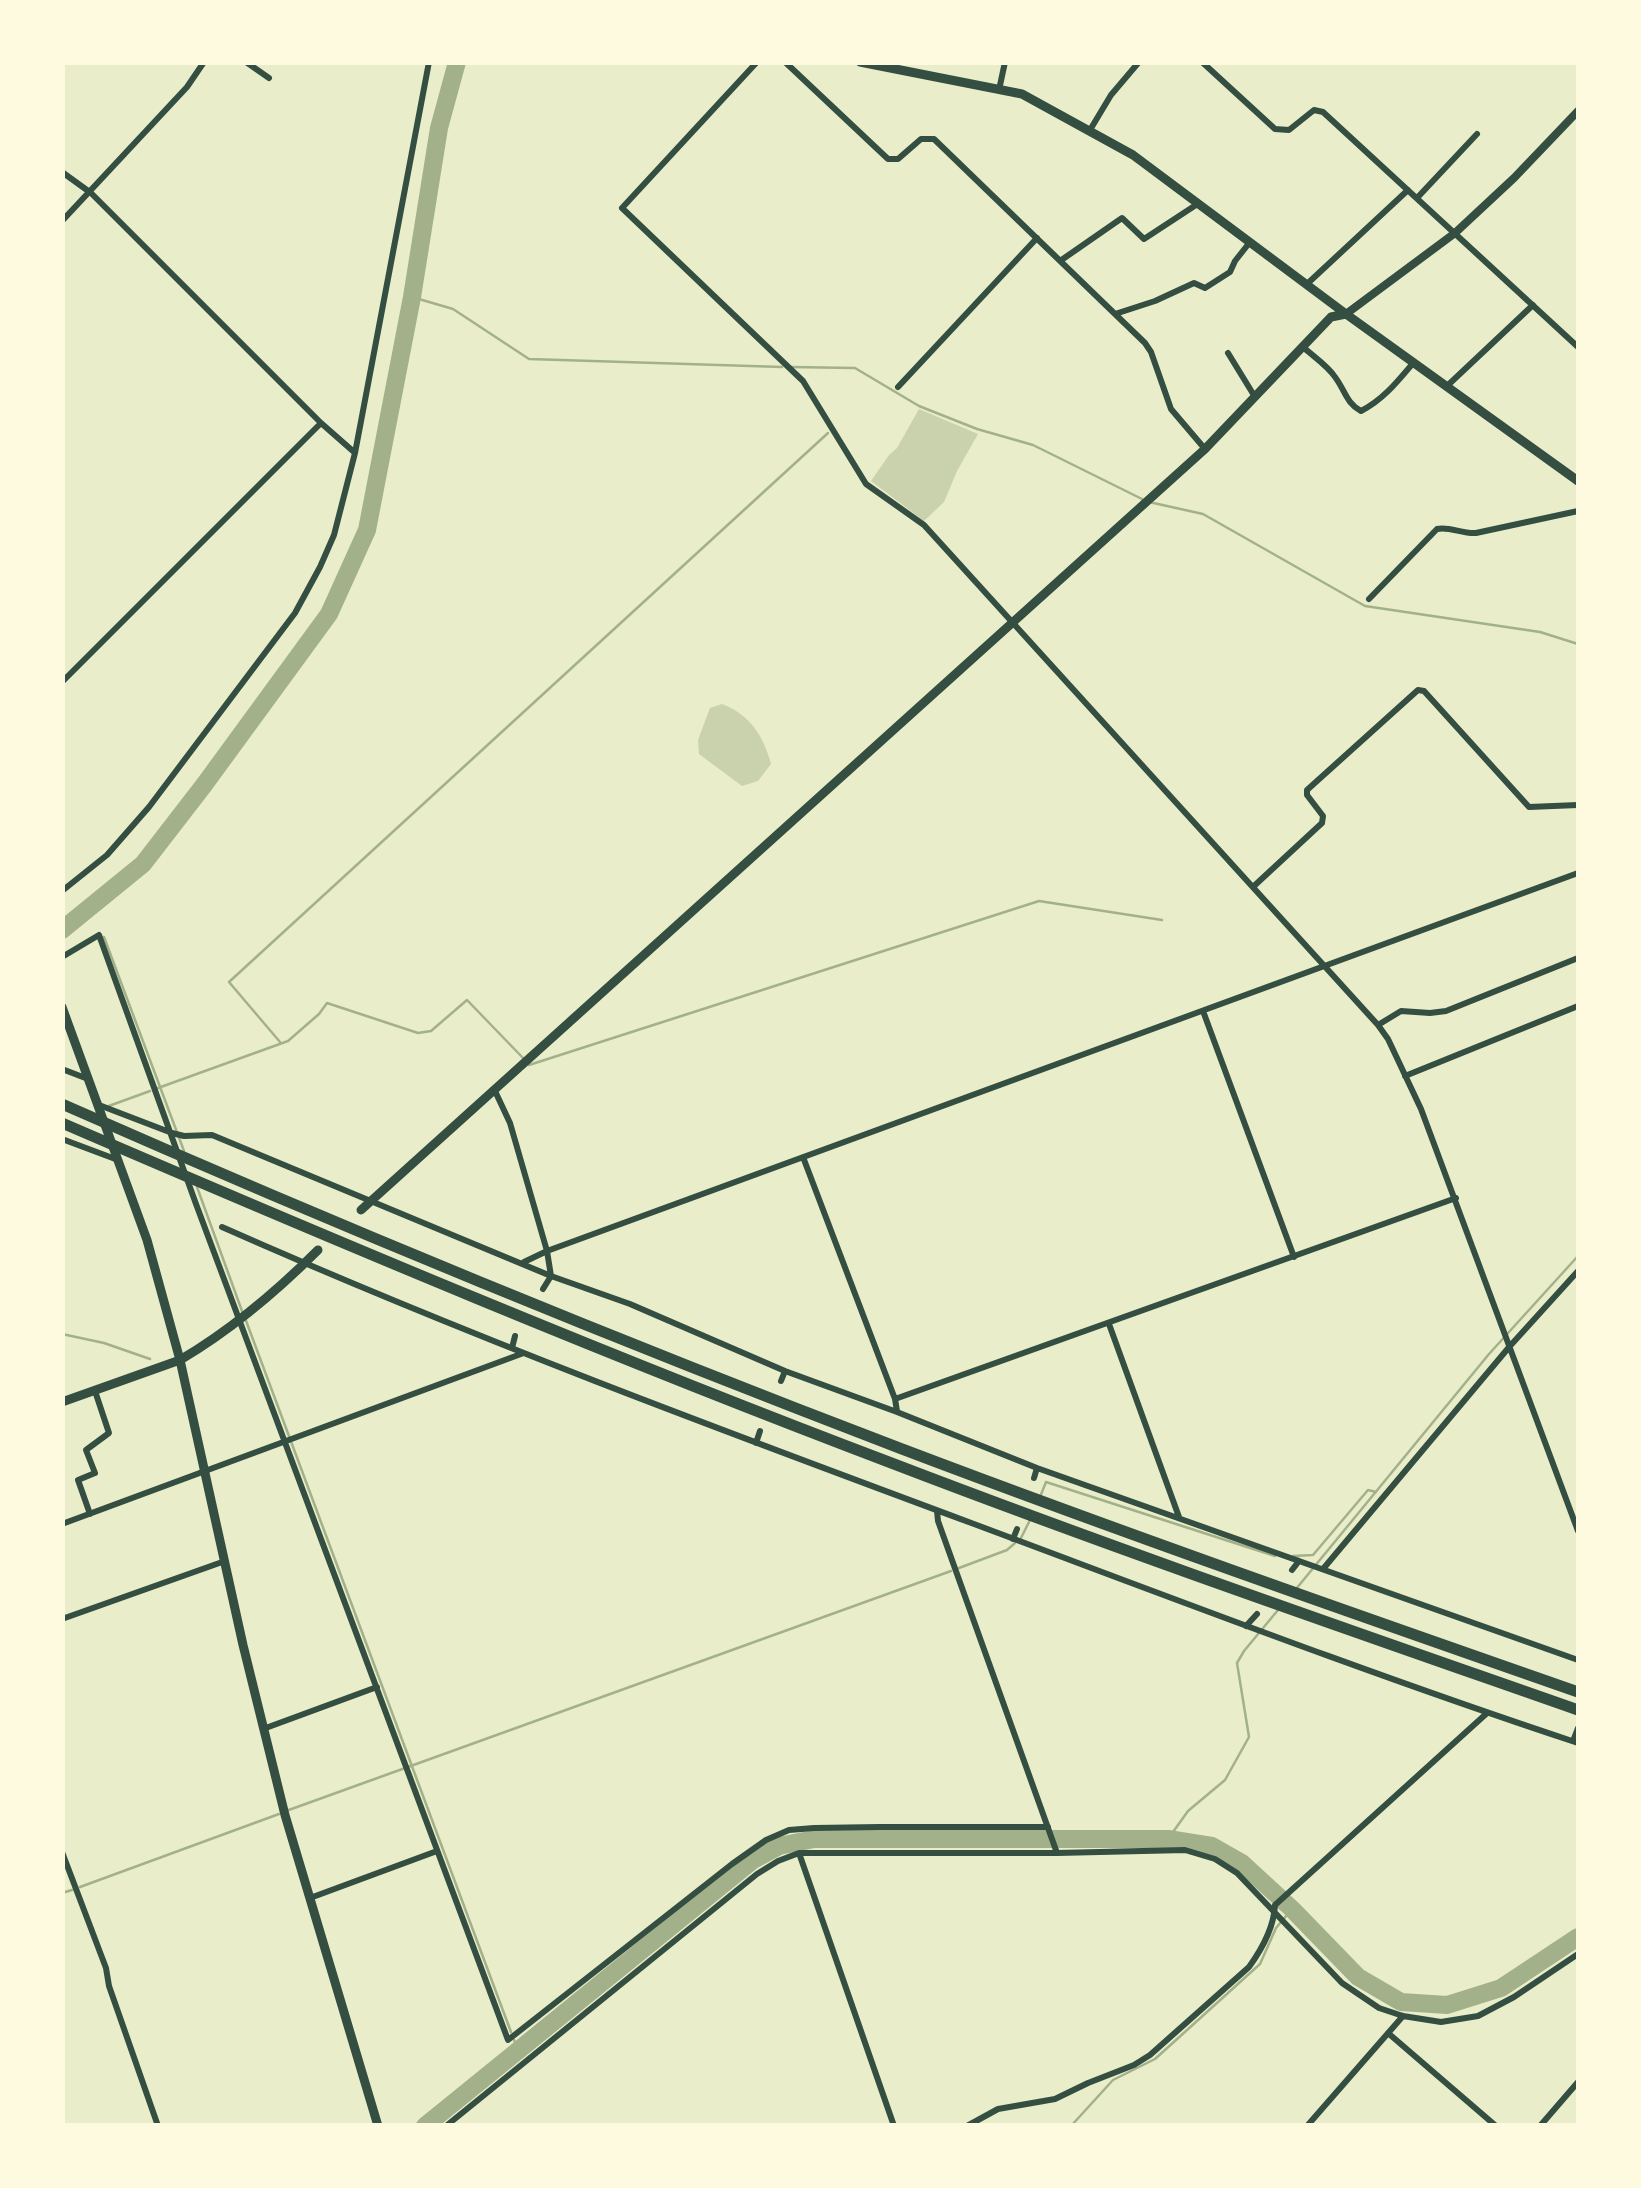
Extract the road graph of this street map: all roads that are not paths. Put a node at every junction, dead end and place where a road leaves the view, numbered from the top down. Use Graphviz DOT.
graph roads {
  1 [pos="204,62"];
  2 [pos="246,62"];
  3 [pos="428,62"];
  4 [pos="757,62"];
  5 [pos="785,62"];
  6 [pos="860,62"];
  7 [pos="1005,62"];
  8 [pos="1139,62"];
  9 [pos="1202,62"];
  10 [pos="909,67"];
  11 [pos="269,78"];
  12 [pos="999,90"];
  13 [pos="1578,110"];
  14 [pos="1090,130"];
  15 [pos="1477,134"];
  16 [pos="62,172"];
  17 [pos="1408,190"];
  18 [pos="90,193"];
  19 [pos="1417,198"];
  20 [pos="1200,203"];
  21 [pos="62,221"];
  22 [pos="1455,233"];
  23 [pos="1036,238"];
  24 [pos="1250,242"];
  25 [pos="1060,261"];
  26 [pos="1308,284"];
  27 [pos="1533,305"];
  28 [pos="1115,314"];
  29 [pos="1346,314"];
  30 [pos="1303,347"];
  31 [pos="1578,347"];
  32 [pos="1228,353"];
  33 [pos="1414,362"];
  34 [pos="1447,386"];
  35 [pos="898,388"];
  36 [pos="1255,398"];
  37 [pos="321,423"];
  38 [pos="1205,450"];
  39 [pos="355,453"];
  40 [pos="1578,481"];
  41 [pos="1578,511"];
  42 [pos="1369,599"];
  43 [pos="1013,622"];
  44 [pos="62,682"];
  45 [pos="1578,805"];
  46 [pos="1578,873"];
  47 [pos="1254,886"];
  48 [pos="62,891"];
  49 [pos="62,958"];
  50 [pos="1578,958"];
  51 [pos="1327,966"];
  52 [pos="62,1006"];
  53 [pos="1578,1006"];
  54 [pos="1203,1011"];
  55 [pos="1378,1026"];
  56 [pos="62,1069"];
  57 [pos="1405,1076"];
  58 [pos="89,1080"];
  59 [pos="494,1091"];
  60 [pos="62,1104"];
  61 [pos="98,1104"];
  62 [pos="62,1123"];
  63 [pos="172,1134"];
  64 [pos="62,1139"];
  65 [pos="803,1157"];
  66 [pos="120,1161"];
  67 [pos="1456,1198"];
  68 [pos="372,1201"];
  69 [pos="362,1210"];
  70 [pos="222,1227"];
  71 [pos="318,1250"];
  72 [pos="548,1251"];
  73 [pos="1294,1257"];
  74 [pos="523,1262"];
  75 [pos="304,1264"];
  76 [pos="1578,1270"];
  77 [pos="550,1276"];
  78 [pos="543,1288"];
  79 [pos="240,1321"];
  80 [pos="1109,1324"];
  81 [pos="516,1336"];
  82 [pos="1510,1346"];
  83 [pos="512,1348"];
  84 [pos="523,1353"];
  85 [pos="180,1360"];
  86 [pos="784,1371"];
  87 [pos="781,1382"];
  88 [pos="95,1390"];
  89 [pos="894,1399"];
  90 [pos="62,1402"];
  91 [pos="897,1412"];
  92 [pos="760,1432"];
  93 [pos="286,1442"];
  94 [pos="756,1443"];
  95 [pos="1037,1468"];
  96 [pos="205,1472"];
  97 [pos="1034,1478"];
  98 [pos="937,1511"];
  99 [pos="90,1514"];
  100 [pos="1179,1518"];
  101 [pos="62,1524"];
  102 [pos="1016,1529"];
  103 [pos="1578,1531"];
  104 [pos="1013,1539"];
  105 [pos="1299,1560"];
  106 [pos="226,1561"];
  107 [pos="1322,1569"];
  108 [pos="1292,1570"];
  109 [pos="1257,1614"];
  110 [pos="62,1619"];
  111 [pos="1246,1626"];
  112 [pos="1578,1660"];
  113 [pos="376,1687"];
  114 [pos="1578,1692"];
  115 [pos="1578,1710"];
  116 [pos="1488,1713"];
  117 [pos="1578,1728"];
  118 [pos="263,1729"];
  119 [pos="1576,1742"];
  120 [pos="1048,1827"];
  121 [pos="436,1851"];
  122 [pos="62,1852"];
  123 [pos="800,1853"];
  124 [pos="1057,1854"];
  125 [pos="310,1898"];
  126 [pos="1274,1915"];
  127 [pos="1578,1954"];
  128 [pos="1402,2016"];
  129 [pos="1388,2033"];
  130 [pos="1578,2082"];
  131 [pos="158,2126"];
  132 [pos="378,2126"];
  133 [pos="446,2126"];
  134 [pos="894,2126"];
  135 [pos="967,2126"];
  136 [pos="1307,2126"];
  137 [pos="1496,2126"];
  138 [pos="1540,2126"];
  1 -- 18 [label="street"];
  2 -- 11 [label="street"];
  3 -- 39 [label="street"];
  4 -- 43 [label="street"];
  5 -- 23 [label="street"];
  6 -- 10 [label="main road"];
  7 -- 12 [label="street"];
  8 -- 14 [label="street"];
  9 -- 17 [label="street"];
  10 -- 12 [label="main road"];
  12 -- 14 [label="main road"];
  13 -- 22 [label="street"];
  14 -- 20 [label="main road"];
  15 -- 19 [label="street"];
  16 -- 18 [label="street"];
  17 -- 19 [label="street"];
  17 -- 26 [label="street"];
  18 -- 21 [label="street"];
  18 -- 37 [label="street"];
  19 -- 22 [label="street"];
  20 -- 24 [label="main road"];
  20 -- 25 [label="street"];
  22 -- 27 [label="street"];
  22 -- 29 [label="street"];
  23 -- 25 [label="street"];
  23 -- 35 [label="street"];
  24 -- 26 [label="main road"];
  24 -- 28 [label="street"];
  25 -- 28 [label="street"];
  26 -- 29 [label="main road"];
  27 -- 31 [label="street"];
  27 -- 34 [label="street"];
  28 -- 38 [label="street"];
  29 -- 30 [label="main road"];
  29 -- 33 [label="main road"];
  30 -- 33 [label="street"];
  30 -- 36 [label="main road"];
  32 -- 36 [label="street"];
  33 -- 34 [label="main road"];
  34 -- 40 [label="main road"];
  36 -- 38 [label="main road"];
  37 -- 39 [label="street"];
  37 -- 44 [label="street"];
  38 -- 43 [label="main road"];
  39 -- 48 [label="street"];
  41 -- 42 [label="street"];
  43 -- 47 [label="street"];
  43 -- 59 [label="main road"];
  45 -- 47 [label="street"];
  46 -- 51 [label="street"];
  47 -- 51 [label="street"];
  49 -- 63 [label="street"];
  50 -- 55 [label="street"];
  51 -- 54 [label="street"];
  51 -- 55 [label="street"];
  52 -- 58 [label="main road"];
  53 -- 57 [label="street"];
  54 -- 65 [label="street"];
  54 -- 73 [label="street"];
  55 -- 57 [label="street"];
  56 -- 58 [label="street"];
  57 -- 67 [label="street"];
  58 -- 61 [label="main road"];
  59 -- 68 [label="main road"];
  59 -- 72 [label="street"];
  60 -- 114 [label="highway"];
  61 -- 63 [label="street"];
  61 -- 66 [label="main road"];
  62 -- 115 [label="highway"];
  63 -- 68 [label="street"];
  63 -- 79 [label="street"];
  64 -- 66 [label="street"];
  65 -- 72 [label="street"];
  65 -- 89 [label="street"];
  66 -- 85 [label="main road"];
  67 -- 73 [label="street"];
  67 -- 82 [label="street"];
  68 -- 69 [label="main road"];
  68 -- 74 [label="street"];
  70 -- 75 [label="street"];
  71 -- 75 [label="main road"];
  72 -- 74 [label="street"];
  72 -- 77 [label="street"];
  73 -- 80 [label="street"];
  74 -- 77 [label="street"];
  75 -- 79 [label="main road"];
  75 -- 83 [label="street"];
  76 -- 82 [label="street"];
  77 -- 78 [label="street"];
  77 -- 86 [label="street"];
  79 -- 85 [label="main road"];
  79 -- 93 [label="street"];
  80 -- 89 [label="street"];
  80 -- 100 [label="street"];
  81 -- 83 [label="street"];
  82 -- 103 [label="street"];
  82 -- 107 [label="street"];
  83 -- 84 [label="street"];
  84 -- 93 [label="street"];
  84 -- 94 [label="street"];
  85 -- 88 [label="main road"];
  85 -- 96 [label="main road"];
  86 -- 87 [label="street"];
  86 -- 91 [label="street"];
  88 -- 90 [label="main road"];
  88 -- 99 [label="street"];
  89 -- 91 [label="street"];
  91 -- 95 [label="street"];
  92 -- 94 [label="street"];
  93 -- 96 [label="street"];
  93 -- 113 [label="street"];
  94 -- 98 [label="street"];
  95 -- 97 [label="street"];
  95 -- 100 [label="street"];
  96 -- 99 [label="street"];
  96 -- 106 [label="main road"];
  98 -- 104 [label="street"];
  98 -- 120 [label="street"];
  99 -- 101 [label="street"];
  100 -- 105 [label="street"];
  102 -- 104 [label="street"];
  104 -- 111 [label="street"];
  105 -- 107 [label="street"];
  105 -- 108 [label="street"];
  106 -- 110 [label="street"];
  106 -- 118 [label="main road"];
  107 -- 112 [label="street"];
  109 -- 111 [label="street"];
  111 -- 116 [label="street"];
  113 -- 118 [label="street"];
  113 -- 121 [label="street"];
  116 -- 119 [label="street"];
  116 -- 126 [label="street"];
  117 -- 119 [label="street"];
  118 -- 125 [label="main road"];
  120 -- 121 [label="street"];
  120 -- 124 [label="street"];
  121 -- 125 [label="street"];
  122 -- 131 [label="street"];
  123 -- 124 [label="street"];
  123 -- 133 [label="street"];
  123 -- 134 [label="street"];
  124 -- 126 [label="street"];
  125 -- 132 [label="main road"];
  126 -- 128 [label="street"];
  126 -- 135 [label="street"];
  127 -- 128 [label="street"];
  128 -- 129 [label="street"];
  129 -- 136 [label="street"];
  129 -- 137 [label="street"];
  130 -- 138 [label="street"];
}
